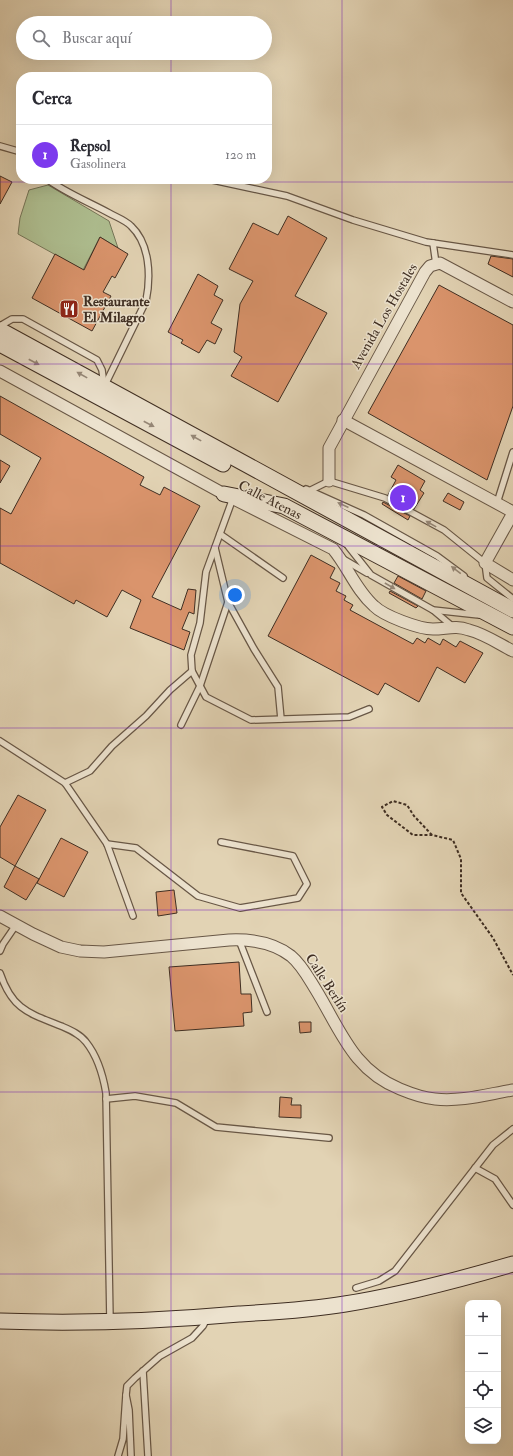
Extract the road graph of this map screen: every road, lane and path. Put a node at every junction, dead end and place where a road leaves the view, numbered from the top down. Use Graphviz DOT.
graph roads {
  1 [pos="0,146"];
  2 [pos="16,151"];
  3 [pos="56,184"];
  4 [pos="231,184"];
  5 [pos="434,243"];
  6 [pos="513,255"];
  7 [pos="436,264"];
  8 [pos="513,302"];
  9 [pos="0,326"];
  10 [pos="0,330"];
  11 [pos="0,344"];
  12 [pos="0,371"];
  13 [pos="104,387"];
  14 [pos="343,420"];
  15 [pos="215,448"];
  16 [pos="513,452"];
  17 [pos="275,473"];
  18 [pos="329,481"];
  19 [pos="302,487"];
  20 [pos="309,490"];
  21 [pos="229,496"];
  22 [pos="497,503"];
  23 [pos="513,512"];
  24 [pos="324,519"];
  25 [pos="220,534"];
  26 [pos="341,536"];
  27 [pos="215,548"];
  28 [pos="340,557"];
  29 [pos="485,563"];
  30 [pos="371,575"];
  31 [pos="283,578"];
  32 [pos="513,580"];
  33 [pos="513,599"];
  34 [pos="228,602"];
  35 [pos="498,602"];
  36 [pos="433,610"];
  37 [pos="513,610"];
  38 [pos="493,616"];
  39 [pos="513,621"];
  40 [pos="452,626"];
  41 [pos="513,627"];
  42 [pos="513,651"];
  43 [pos="192,671"];
  44 [pos="200,686"];
  45 [pos="369,709"];
  46 [pos="281,719"];
  47 [pos="181,725"];
  48 [pos="0,741"];
  49 [pos="65,783"];
  50 [pos="432,835"];
  51 [pos="221,842"];
  52 [pos="107,844"];
  53 [pos="0,916"];
  54 [pos="133,916"];
  55 [pos="16,925"];
  56 [pos="239,940"];
  57 [pos="0,951"];
  58 [pos="0,973"];
  59 [pos="513,975"];
  60 [pos="267,1012"];
  61 [pos="513,1090"];
  62 [pos="106,1099"];
  63 [pos="513,1129"];
  64 [pos="329,1138"];
  65 [pos="475,1168"];
  66 [pos="513,1205"];
  67 [pos="513,1264"];
  68 [pos="356,1288"];
  69 [pos="208,1317"];
  70 [pos="0,1321"];
  71 [pos="110,1322"];
  72 [pos="143,1371"];
  73 [pos="126,1395"];
  74 [pos="118,1456"];
  75 [pos="131,1456"];
  76 [pos="148,1456"];
  1 -- 2 [label="lane"];
  3 -- 13 [label="lane"];
  4 -- 5 [label="lane"];
  5 -- 6 [label="lane"];
  5 -- 7 [label="lane"];
  7 -- 8 [label="street, Avenida Los Hostales"];
  7 -- 14 [label="street, Avenida Los Hostales"];
  9 -- 13 [label="lane"];
  13 -- 10 [label="main road, one-way"];
  11 -- 24 [label="main road, one-way"];
  12 -- 21 [label="street, Calle Atenas"];
  15 -- 13 [label="main road, one-way"];
  14 -- 18 [label="street, Avenida Los Hostales"];
  14 -- 22 [label="street"];
  15 -- 17 [label="lane"];
  15 -- 35 [label="main road"];
  16 -- 22 [label="lane"];
  18 -- 20 [label="lane"];
  29 -- 18 [label="lane, one-way"];
  19 -- 20 [label="lane"];
  35 -- 20 [label="lane, one-way"];
  21 -- 25 [label="lane"];
  21 -- 26 [label="main road"];
  21 -- 28 [label="street, Calle Atenas"];
  22 -- 23 [label="street"];
  23 -- 29 [label="street"];
  24 -- 26 [label="lane"];
  24 -- 39 [label="main road"];
  25 -- 27 [label="lane"];
  25 -- 31 [label="lane"];
  26 -- 30 [label="lane"];
  26 -- 38 [label="main road"];
  27 -- 34 [label="lane"];
  27 -- 43 [label="lane"];
  28 -- 30 [label="lane"];
  28 -- 40 [label="street, Calle Atenas"];
  29 -- 32 [label="street"];
  29 -- 33 [label="lane"];
  30 -- 36 [label="lane, one-way"];
  34 -- 44 [label="lane"];
  34 -- 46 [label="lane"];
  35 -- 37 [label="main road"];
  36 -- 38 [label="lane"];
  36 -- 40 [label="lane"];
  38 -- 41 [label="main road"];
  40 -- 42 [label="street, Calle Atenas"];
  43 -- 44 [label="lane"];
  43 -- 49 [label="lane"];
  44 -- 46 [label="lane"];
  44 -- 47 [label="lane"];
  45 -- 46 [label="lane"];
  48 -- 49 [label="lane"];
  49 -- 52 [label="lane"];
  50 -- 50 [label="path"];
  50 -- 59 [label="path"];
  51 -- 52 [label="lane"];
  52 -- 54 [label="lane"];
  53 -- 55 [label="street, Calle Berlín"];
  55 -- 56 [label="street, Calle Berlín"];
  55 -- 57 [label="lane"];
  56 -- 60 [label="lane"];
  56 -- 61 [label="street, Calle Berlín"];
  58 -- 62 [label="lane"];
  62 -- 64 [label="lane"];
  62 -- 71 [label="lane"];
  63 -- 65 [label="lane"];
  65 -- 66 [label="lane"];
  65 -- 68 [label="lane"];
  67 -- 69 [label="main road"];
  69 -- 71 [label="main road"];
  69 -- 72 [label="lane"];
  70 -- 71 [label="main road"];
  72 -- 73 [label="lane"];
  72 -- 76 [label="lane"];
  73 -- 74 [label="lane"];
  73 -- 75 [label="lane"];
}
